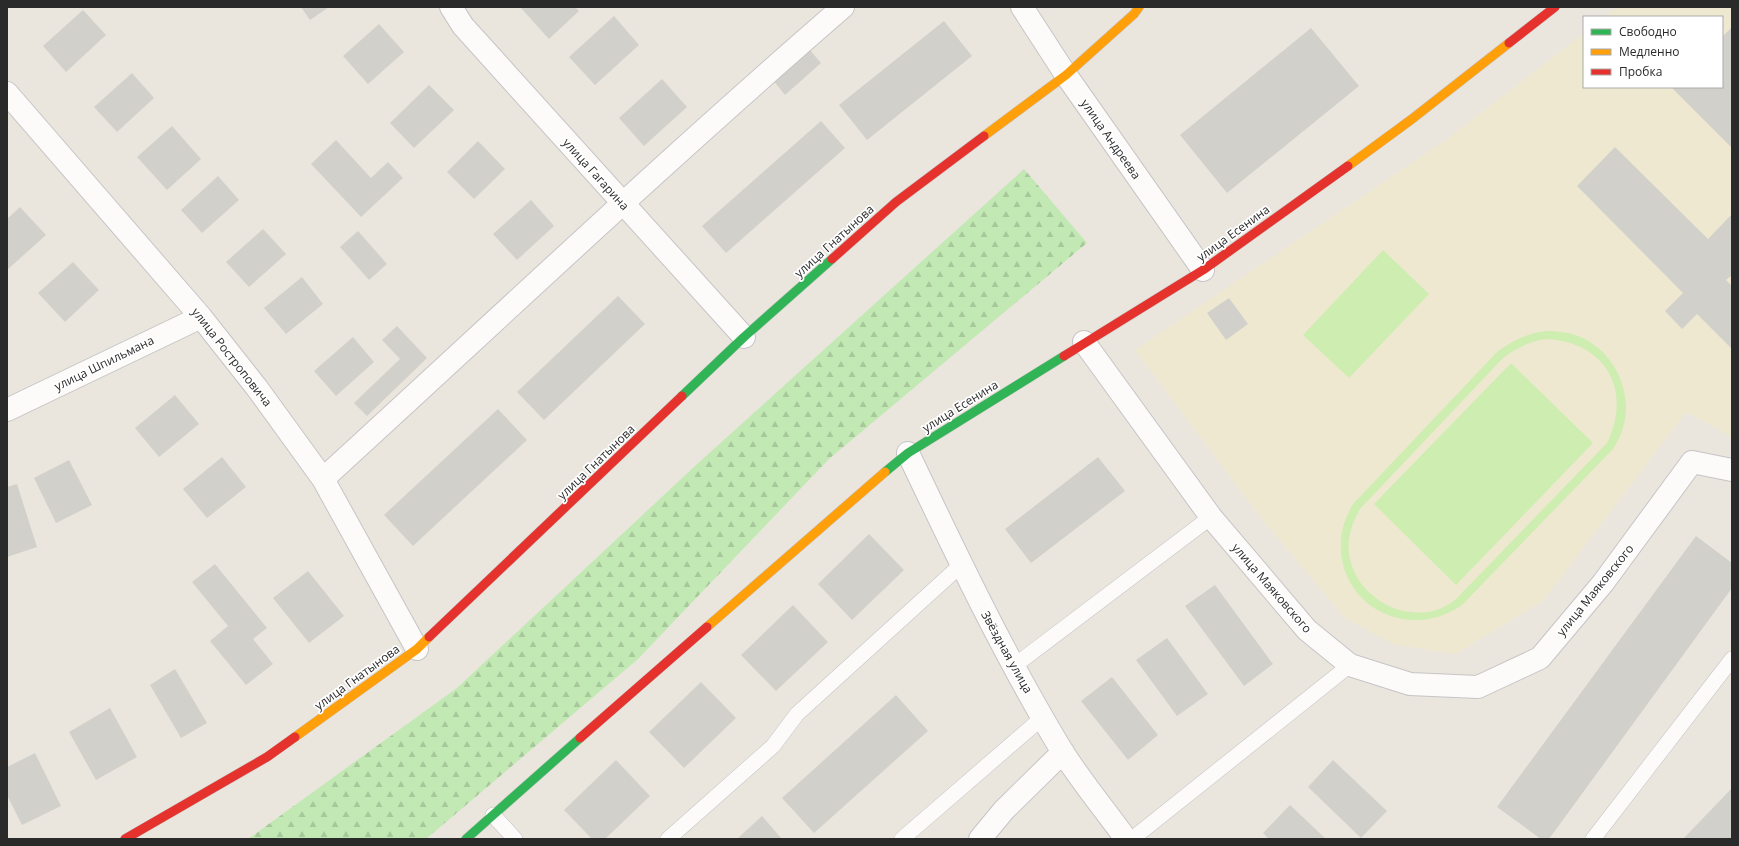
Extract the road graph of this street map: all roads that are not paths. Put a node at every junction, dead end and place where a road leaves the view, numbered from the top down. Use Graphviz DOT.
graph roads {
  1 [pos="450,7"];
  2 [pos="1022,7"];
  3 [pos="1139,7"];
  4 [pos="1555,7"];
  5 [pos="834,10"];
  6 [pos="1066,75"];
  7 [pos="7,93"];
  8 [pos="622,203"];
  9 [pos="1203,270"];
  10 [pos="201,317"];
  11 [pos="744,337"];
  12 [pos="1084,342"];
  13 [pos="7,410"];
  14 [pos="908,453"];
  15 [pos="1732,470"];
  16 [pos="323,479"];
  17 [pos="1211,517"];
  18 [pos="961,565"];
  19 [pos="417,649"];
  20 [pos="1732,659"];
  21 [pos="1350,665"];
  22 [pos="1014,666"];
  23 [pos="1043,717"];
  24 [pos="1063,752"];
  25 [pos="493,815"];
  26 [pos="125,839"];
  27 [pos="466,839"];
  28 [pos="516,839"];
  29 [pos="668,839"];
  30 [pos="902,839"];
  31 [pos="980,839"];
  32 [pos="1126,839"];
  33 [pos="1132,839"];
  34 [pos="1593,839"];
  1 -- 8 [label="street, улица Гагарина"];
  2 -- 6 [label="street, улица Андреева"];
  3 -- 6 [label="street, улица Гнатынова"];
  4 -- 9 [label="street, улица Есенина"];
  5 -- 8 [label="street"];
  6 -- 9 [label="street, улица Андреева"];
  6 -- 11 [label="street, улица Гнатынова"];
  7 -- 10 [label="street, улица Ростроповича"];
  8 -- 11 [label="street, улица Гагарина"];
  8 -- 16 [label="street"];
  9 -- 12 [label="street, улица Есенина"];
  10 -- 13 [label="street, улица Шпильмана"];
  10 -- 16 [label="street, улица Ростроповича"];
  11 -- 19 [label="street, улица Гнатынова"];
  12 -- 14 [label="street, улица Есенина"];
  12 -- 17 [label="street, улица Маяковского"];
  14 -- 18 [label="street, Звёздная улица"];
  14 -- 25 [label="street, улица Есенина"];
  15 -- 21 [label="street, улица Маяковского"];
  16 -- 19 [label="street, улица Ростроповича"];
  17 -- 21 [label="street, улица Маяковского"];
  17 -- 22 [label="lane"];
  18 -- 22 [label="street, Звёздная улица"];
  18 -- 29 [label="lane"];
  19 -- 26 [label="street, улица Гнатынова"];
  20 -- 34 [label="lane"];
  21 -- 33 [label="lane"];
  22 -- 23 [label="street, Звёздная улица"];
  23 -- 24 [label="street, Звёздная улица"];
  23 -- 30 [label="lane"];
  24 -- 31 [label="street"];
  24 -- 32 [label="street, Звёздная улица"];
  25 -- 27 [label="street, улица Есенина"];
  25 -- 28 [label="lane"];
}
